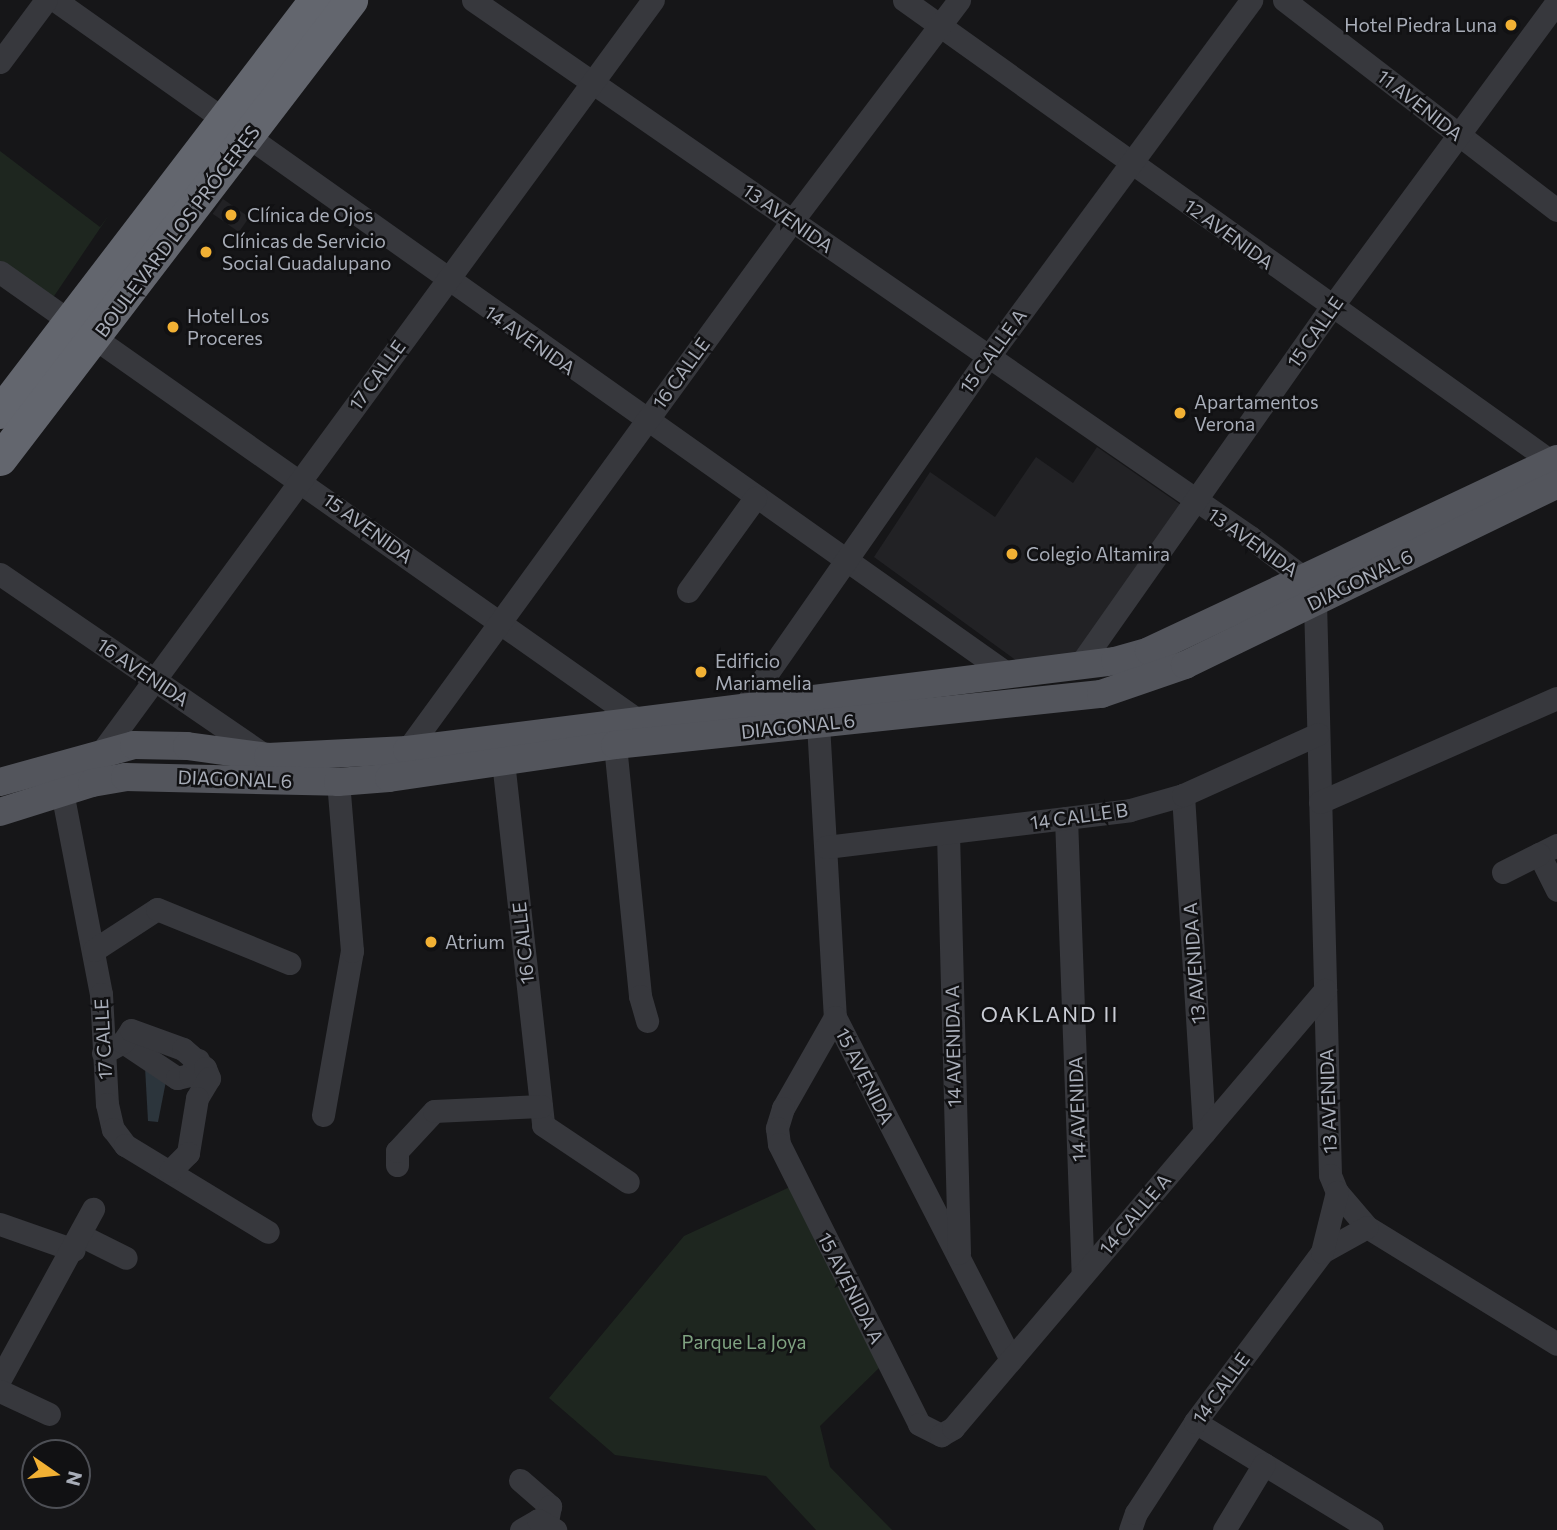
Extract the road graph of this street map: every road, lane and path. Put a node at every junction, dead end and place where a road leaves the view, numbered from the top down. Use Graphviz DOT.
graph roads {
  1 [pos="46,0"];
  2 [pos="55,0"];
  3 [pos="315,0"];
  4 [pos="351,0"];
  5 [pos="473,0"];
  6 [pos="653,0"];
  7 [pos="904,0"];
  8 [pos="959,0"];
  9 [pos="1251,0"];
  10 [pos="1284,0"];
  11 [pos="1557,1"];
  12 [pos="940,24"];
  13 [pos="0,62"];
  14 [pos="594,82"];
  15 [pos="237,127"];
  16 [pos="1460,136"];
  17 [pos="1129,163"];
  18 [pos="1557,209"];
  19 [pos="792,221"];
  20 [pos="0,272"];
  21 [pos="446,281"];
  22 [pos="1331,307"];
  23 [pos="68,320"];
  24 [pos="96,339"];
  25 [pos="989,356"];
  26 [pos="0,412"];
  27 [pos="647,421"];
  28 [pos="0,459"];
  29 [pos="1556,467"];
  30 [pos="301,481"];
  31 [pos="754,498"];
  32 [pos="1196,503"];
  33 [pos="842,561"];
  34 [pos="0,574"];
  35 [pos="1309,590"];
  36 [pos="688,591"];
  37 [pos="502,622"];
  38 [pos="1079,666"];
  39 [pos="1009,676"];
  40 [pos="155,680"];
  41 [pos="1557,698"];
  42 [pos="743,708"];
  43 [pos="638,720"];
  44 [pos="818,724"];
  45 [pos="1318,734"];
  46 [pos="615,744"];
  47 [pos="103,750"];
  48 [pos="407,750"];
  49 [pos="503,761"];
  50 [pos="268,768"];
  51 [pos="60,778"];
  52 [pos="0,782"];
  53 [pos="338,782"];
  54 [pos="1183,795"];
  55 [pos="1320,802"];
  56 [pos="0,812"];
  57 [pos="1066,818"];
  58 [pos="948,832"];
  59 [pos="826,847"];
  60 [pos="1548,850"];
  61 [pos="1503,872"];
  62 [pos="1557,890"];
  63 [pos="94,950"];
  64 [pos="289,963"];
  65 [pos="1325,990"];
  66 [pos="835,1017"];
  67 [pos="647,1021"];
  68 [pos="113,1048"];
  69 [pos="323,1115"];
  70 [pos="542,1116"];
  71 [pos="1204,1132"];
  72 [pos="397,1165"];
  73 [pos="170,1171"];
  74 [pos="628,1182"];
  75 [pos="1337,1192"];
  76 [pos="93,1209"];
  77 [pos="0,1224"];
  78 [pos="1367,1227"];
  79 [pos="268,1232"];
  80 [pos="77,1243"];
  81 [pos="1322,1252"];
  82 [pos="126,1258"];
  83 [pos="959,1259"];
  84 [pos="1083,1274"];
  85 [pos="1557,1345"];
  86 [pos="1011,1359"];
  87 [pos="0,1379"];
  88 [pos="0,1391"];
  89 [pos="49,1414"];
  90 [pos="1195,1422"];
  91 [pos="941,1435"];
  92 [pos="1264,1464"];
  93 [pos="520,1480"];
  94 [pos="551,1526"];
  95 [pos="521,1530"];
  96 [pos="1130,1530"];
  97 [pos="1224,1530"];
  98 [pos="1372,1530"];
  1 -- 13 [label="street"];
  2 -- 15 [label="street, 14 AVENIDA"];
  3 -- 15 [label="highway, BOULEVARD LOS PRÓCERES"];
  4 -- 15 [label="highway, BOULEVARD LOS PRÓCERES"];
  5 -- 14 [label="street, 13 AVENIDA"];
  6 -- 14 [label="street, 17 CALLE"];
  7 -- 12 [label="street, 12 AVENIDA"];
  8 -- 12 [label="street, 16 CALLE"];
  9 -- 17 [label="street, 15 CALLE A"];
  10 -- 16 [label="street, 11 AVENIDA"];
  11 -- 16 [label="street, 15 CALLE"];
  12 -- 17 [label="street, 12 AVENIDA"];
  12 -- 19 [label="street, 16 CALLE"];
  14 -- 19 [label="street, 13 AVENIDA"];
  14 -- 21 [label="street, 17 CALLE"];
  15 -- 21 [label="street, 14 AVENIDA"];
  15 -- 23 [label="highway, BOULEVARD LOS PRÓCERES"];
  15 -- 24 [label="highway, BOULEVARD LOS PRÓCERES"];
  16 -- 18 [label="street, 11 AVENIDA"];
  16 -- 22 [label="street, 15 CALLE"];
  17 -- 22 [label="street, 12 AVENIDA"];
  17 -- 25 [label="street, 15 CALLE A"];
  19 -- 25 [label="street, 13 AVENIDA"];
  19 -- 27 [label="street, 16 CALLE"];
  20 -- 23 [label="street"];
  21 -- 27 [label="street, 14 AVENIDA"];
  21 -- 30 [label="street, 17 CALLE"];
  22 -- 29 [label="street, 12 AVENIDA"];
  22 -- 32 [label="street, 15 CALLE"];
  23 -- 26 [label="highway, BOULEVARD LOS PRÓCERES"];
  24 -- 28 [label="highway, BOULEVARD LOS PRÓCERES"];
  24 -- 30 [label="street, 15 AVENIDA"];
  25 -- 32 [label="street, 13 AVENIDA"];
  25 -- 33 [label="street, 15 CALLE A"];
  27 -- 31 [label="street, 14 AVENIDA"];
  27 -- 37 [label="street, 16 CALLE"];
  29 -- 35 [label="main road, DIAGONAL 6"];
  30 -- 37 [label="street, 15 AVENIDA"];
  30 -- 40 [label="street, 17 CALLE"];
  31 -- 33 [label="street, 14 AVENIDA"];
  31 -- 36 [label="street"];
  32 -- 35 [label="street, 13 AVENIDA"];
  32 -- 38 [label="street, 15 CALLE"];
  33 -- 39 [label="street, 14 AVENIDA"];
  33 -- 42 [label="street, 15 CALLE A"];
  34 -- 40 [label="street, 16 AVENIDA"];
  35 -- 38 [label="main road, DIAGONAL 6"];
  35 -- 44 [label="main road, DIAGONAL 6"];
  35 -- 45 [label="street, 13 AVENIDA"];
  37 -- 43 [label="street, 15 AVENIDA"];
  37 -- 48 [label="street, 16 CALLE"];
  38 -- 39 [label="main road, DIAGONAL 6"];
  39 -- 42 [label="main road, DIAGONAL 6"];
  40 -- 47 [label="street, 17 CALLE"];
  40 -- 50 [label="street, 16 AVENIDA"];
  41 -- 55 [label="street"];
  42 -- 43 [label="main road, DIAGONAL 6"];
  43 -- 48 [label="main road, DIAGONAL 6"];
  44 -- 46 [label="main road, DIAGONAL 6"];
  44 -- 59 [label="street, 15 AVENIDA"];
  45 -- 54 [label="street, 14 CALLE B"];
  45 -- 55 [label="street, 13 AVENIDA"];
  46 -- 49 [label="main road, DIAGONAL 6"];
  46 -- 67 [label="street"];
  47 -- 50 [label="main road, DIAGONAL 6"];
  47 -- 51 [label="main road, DIAGONAL 6"];
  48 -- 50 [label="main road, DIAGONAL 6"];
  49 -- 53 [label="main road, DIAGONAL 6"];
  49 -- 70 [label="street, 16 CALLE"];
  50 -- 51 [label="main road, DIAGONAL 6"];
  50 -- 53 [label="main road, DIAGONAL 6"];
  51 -- 52 [label="main road, DIAGONAL 6"];
  51 -- 56 [label="main road, DIAGONAL 6"];
  51 -- 63 [label="street, 17 CALLE"];
  53 -- 69 [label="street"];
  54 -- 57 [label="street, 14 CALLE B"];
  54 -- 71 [label="street, 13 AVENIDA A"];
  55 -- 65 [label="street, 13 AVENIDA"];
  57 -- 58 [label="street, 14 CALLE B"];
  57 -- 84 [label="street, 14 AVENIDA"];
  58 -- 59 [label="street, 14 CALLE B"];
  58 -- 83 [label="street, 14 AVENIDA A"];
  59 -- 66 [label="street, 15 AVENIDA"];
  60 -- 61 [label="street"];
  60 -- 62 [label="street"];
  63 -- 64 [label="street"];
  63 -- 68 [label="street, 17 CALLE"];
  65 -- 71 [label="street, 14 CALLE A"];
  65 -- 75 [label="street, 13 AVENIDA"];
  66 -- 83 [label="street, 15 AVENIDA"];
  66 -- 91 [label="street, 15 AVENIDA A"];
  68 -- 73 [label="street, 17 CALLE"];
  68 -- 73 [label="street"];
  70 -- 72 [label="street"];
  70 -- 74 [label="street"];
  71 -- 84 [label="street, 14 CALLE A"];
  73 -- 79 [label="street, 17 CALLE"];
  75 -- 78 [label="street, 13 AVENIDA"];
  75 -- 81 [label="street, 14 CALLE"];
  76 -- 80 [label="street"];
  77 -- 80 [label="street"];
  78 -- 81 [label="street, 14 CALLE"];
  78 -- 85 [label="street, 13 AVENIDA"];
  80 -- 82 [label="street"];
  80 -- 87 [label="street"];
  81 -- 90 [label="street, 14 CALLE"];
  83 -- 86 [label="street, 15 AVENIDA"];
  84 -- 86 [label="street, 14 CALLE A"];
  86 -- 91 [label="street, 14 CALLE A"];
  88 -- 89 [label="street"];
  90 -- 92 [label="street"];
  90 -- 96 [label="street, 14 CALLE"];
  92 -- 97 [label="street"];
  92 -- 98 [label="street"];
  93 -- 94 [label="street"];
  94 -- 95 [label="street"];
}
